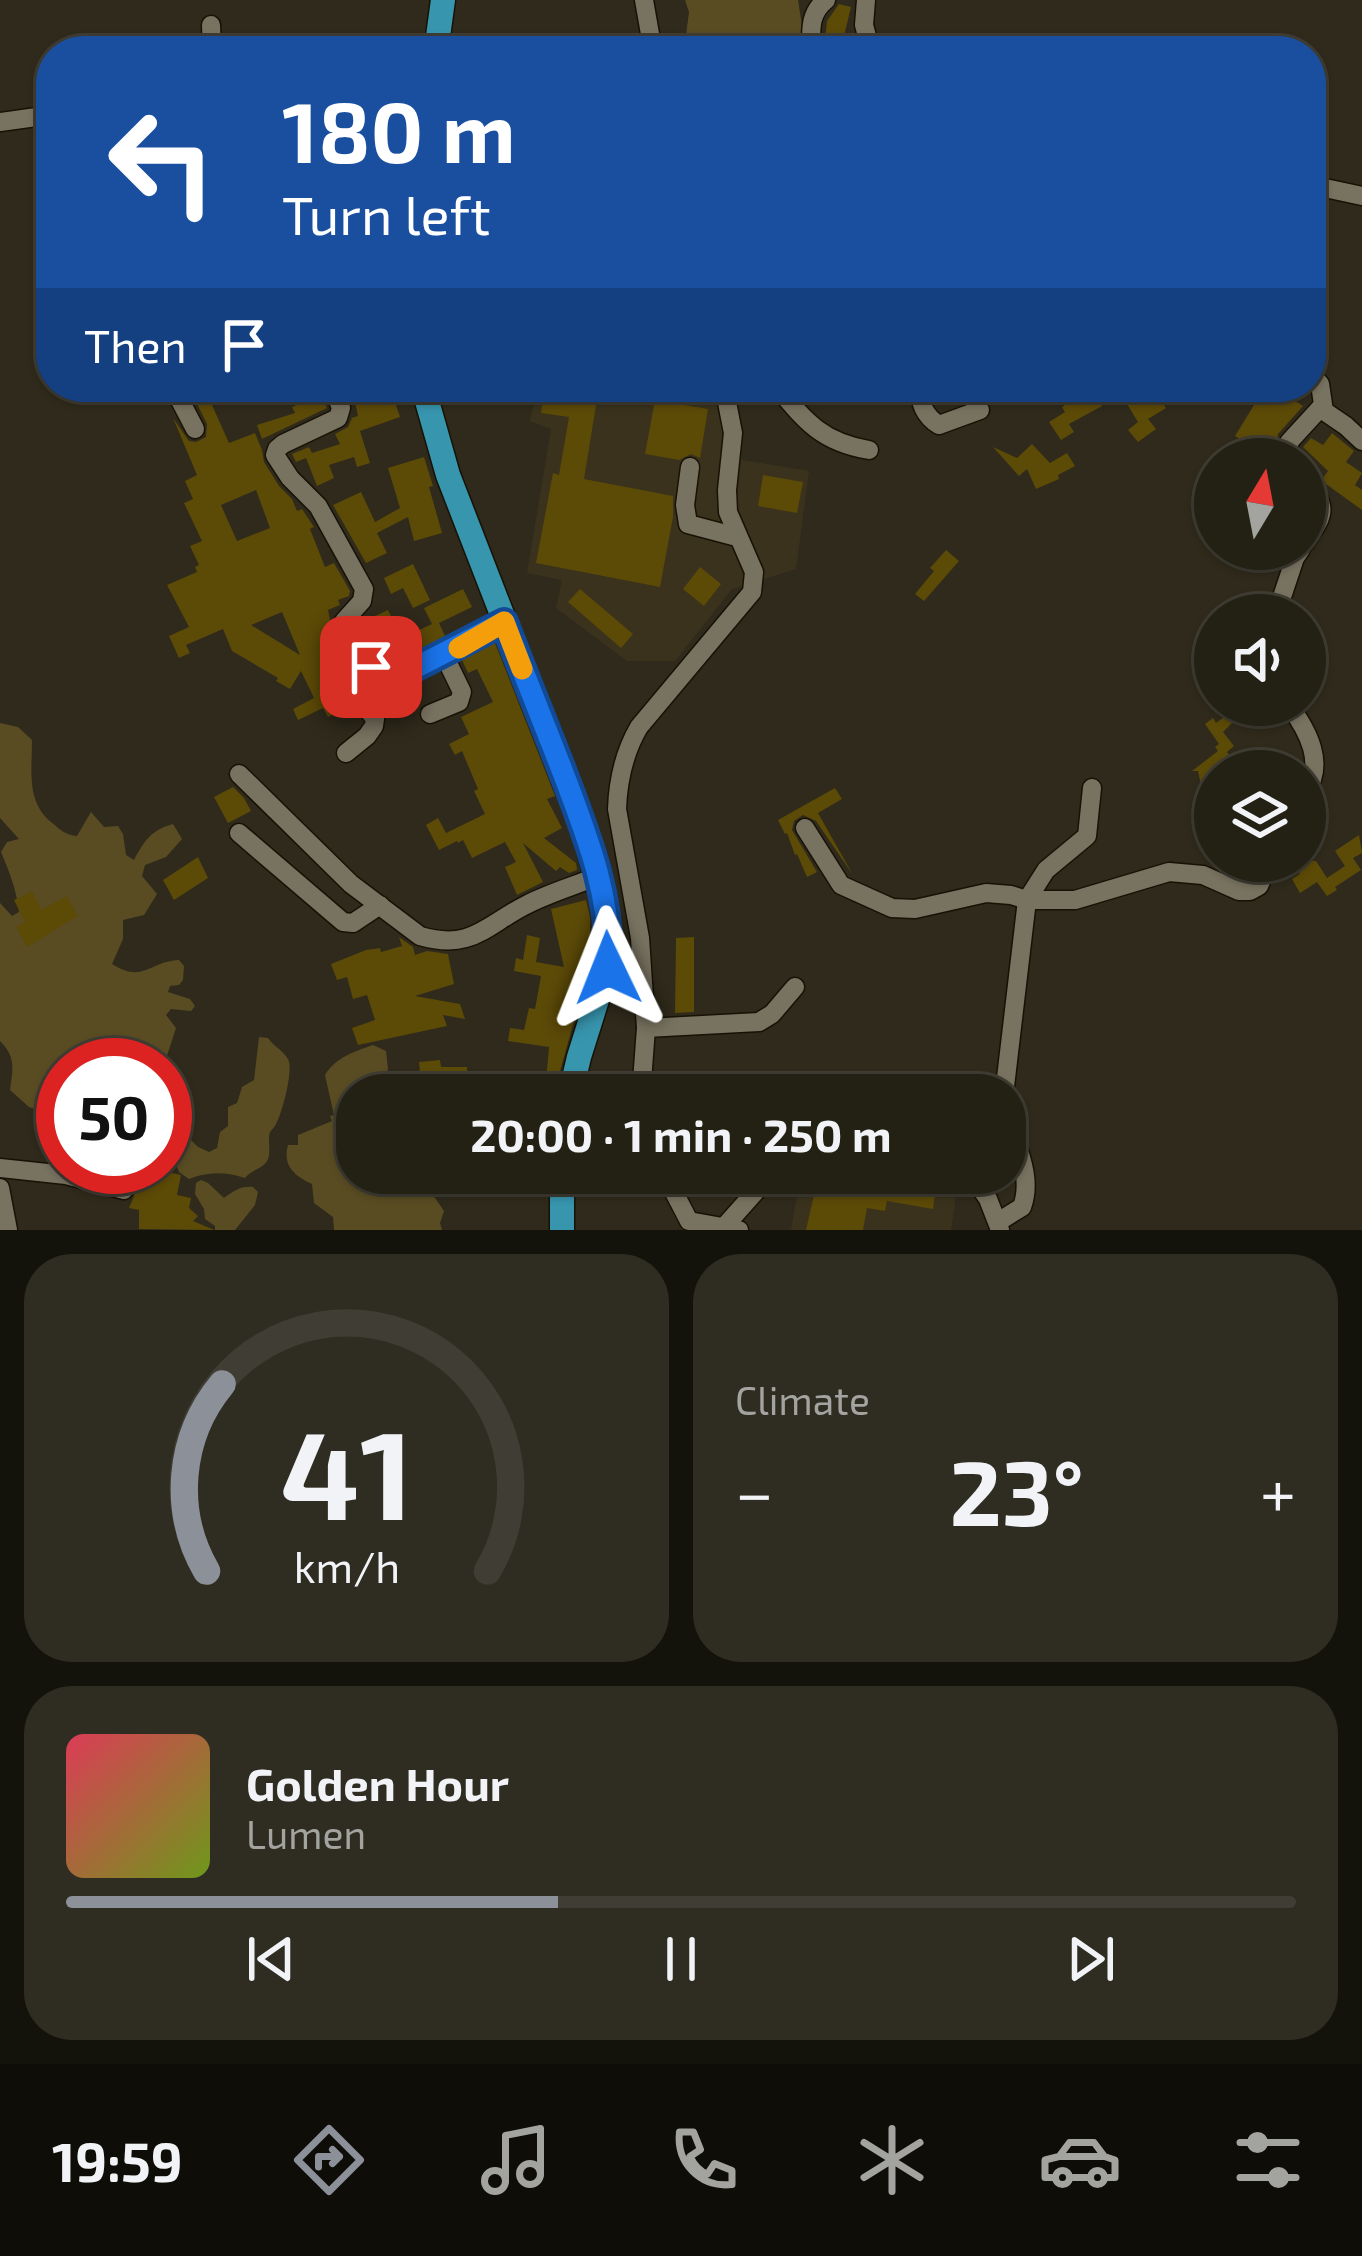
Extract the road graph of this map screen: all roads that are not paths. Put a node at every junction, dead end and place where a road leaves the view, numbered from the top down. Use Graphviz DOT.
graph roads {
  1 [pos="443,0"];
  2 [pos="644,0"];
  3 [pos="826,0"];
  4 [pos="866,0"];
  5 [pos="211,25"];
  6 [pos="211,36"];
  7 [pos="438,36"];
  8 [pos="650,36"];
  9 [pos="811,36"];
  10 [pos="867,36"];
  11 [pos="36,117"];
  12 [pos="0,122"];
  13 [pos="1326,188"];
  14 [pos="1362,196"];
  15 [pos="181,402"];
  16 [pos="338,402"];
  17 [pos="427,402"];
  18 [pos="727,402"];
  19 [pos="791,402"];
  20 [pos="921,402"];
  21 [pos="1322,402"];
  22 [pos="1322,406"];
  23 [pos="980,410"];
  24 [pos="195,429"];
  25 [pos="1291,438"];
  26 [pos="1362,441"];
  27 [pos="869,450"];
  28 [pos="690,467"];
  29 [pos="737,537"];
  30 [pos="504,622"];
  31 [pos="444,655"];
  32 [pos="371,667"];
  33 [pos="430,714"];
  34 [pos="346,753"];
  35 [pos="238,774"];
  36 [pos="1091,788"];
  37 [pos="805,828"];
  38 [pos="239,833"];
  39 [pos="1194,874"];
  40 [pos="598,876"];
  41 [pos="1218,882"];
  42 [pos="1261,882"];
  43 [pos="1027,900"];
  44 [pos="380,905"];
  45 [pos="795,986"];
  46 [pos="646,1028"];
  47 [pos="575,1074"];
  48 [pos="643,1074"];
  49 [pos="1008,1074"];
  50 [pos="0,1168"];
  51 [pos="36,1171"];
  52 [pos="0,1193"];
  53 [pos="562,1194"];
  54 [pos="675,1194"];
  55 [pos="756,1194"];
  56 [pos="981,1194"];
  57 [pos="1025,1194"];
  58 [pos="691,1225"];
  59 [pos="999,1226"];
  60 [pos="731,1228"];
  61 [pos="8,1230"];
  62 [pos="562,1230"];
  1 -- 7 [label="main road"];
  2 -- 8 [label="street"];
  3 -- 9 [label="street"];
  4 -- 10 [label="street"];
  5 -- 6 [label="street"];
  11 -- 12 [label="street"];
  13 -- 14 [label="street"];
  15 -- 24 [label="street"];
  16 -- 32 [label="street"];
  17 -- 30 [label="main road"];
  18 -- 29 [label="street"];
  19 -- 27 [label="street"];
  20 -- 23 [label="street"];
  21 -- 22 [label="street"];
  22 -- 25 [label="street"];
  22 -- 26 [label="street"];
  28 -- 29 [label="street"];
  29 -- 46 [label="street"];
  30 -- 31 [label="street"];
  30 -- 40 [label="main road"];
  31 -- 32 [label="street"];
  31 -- 33 [label="street"];
  32 -- 34 [label="street"];
  35 -- 44 [label="street"];
  36 -- 43 [label="street"];
  37 -- 43 [label="street"];
  38 -- 44 [label="street"];
  39 -- 43 [label="street"];
  40 -- 44 [label="street"];
  40 -- 47 [label="main road"];
  41 -- 42 [label="street"];
  43 -- 49 [label="street"];
  45 -- 46 [label="street"];
  46 -- 48 [label="street"];
  50 -- 51 [label="street"];
  52 -- 61 [label="street"];
  53 -- 62 [label="main road"];
  54 -- 58 [label="street"];
  55 -- 60 [label="street"];
  56 -- 59 [label="street"];
  57 -- 59 [label="street"];
  58 -- 60 [label="street"];
}
